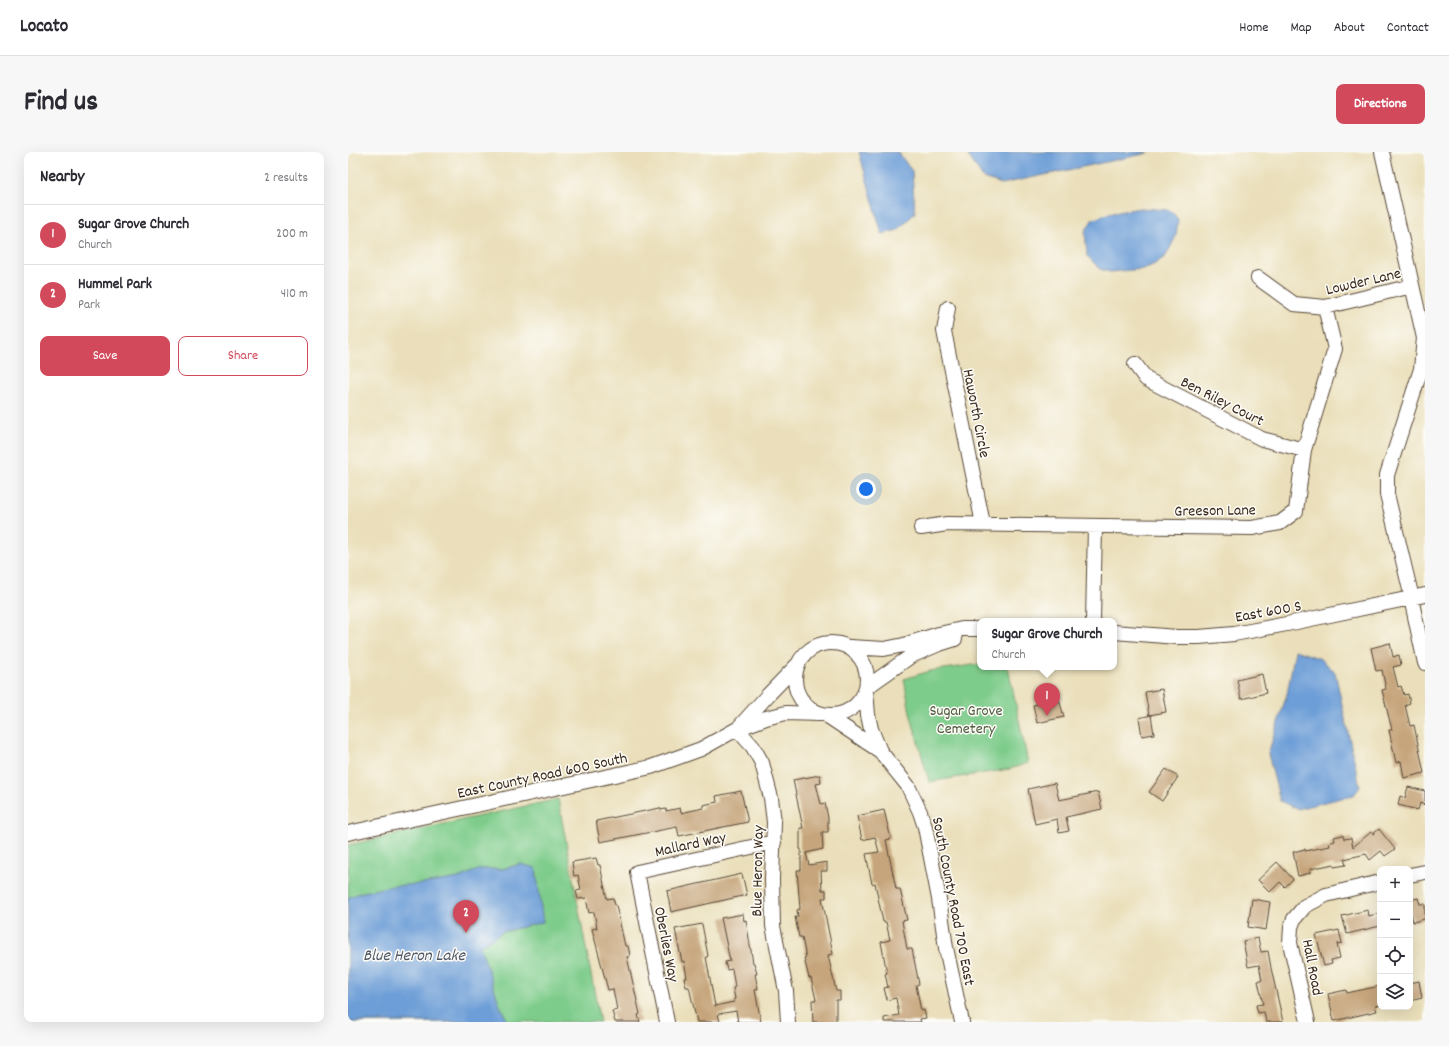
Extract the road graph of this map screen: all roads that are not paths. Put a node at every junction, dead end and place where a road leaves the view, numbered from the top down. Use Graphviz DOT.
graph roads {
  1 [pos="1382,152"];
  2 [pos="1258,278"];
  3 [pos="1412,286"];
  4 [pos="1325,307"];
  5 [pos="948,308"];
  6 [pos="1135,364"];
  7 [pos="1304,450"];
  8 [pos="983,524"];
  9 [pos="1095,526"];
  10 [pos="921,528"];
  11 [pos="1416,597"];
  12 [pos="1093,618"];
  13 [pos="977,629"];
  14 [pos="1117,632"];
  15 [pos="977,634"];
  16 [pos="850,647"];
  17 [pos="1425,663"];
  18 [pos="798,664"];
  19 [pos="867,688"];
  20 [pos="823,714"];
  21 [pos="737,729"];
  22 [pos="880,751"];
  23 [pos="348,833"];
  24 [pos="774,842"];
  25 [pos="637,872"];
  26 [pos="1425,872"];
  27 [pos="1413,875"];
  28 [pos="1377,883"];
  29 [pos="667,1022"];
  30 [pos="788,1022"];
  31 [pos="962,1022"];
  32 [pos="1308,1022"];
  1 -- 3 [label="street"];
  2 -- 4 [label="street, Lowder Lane"];
  3 -- 4 [label="street, Lowder Lane"];
  3 -- 11 [label="street"];
  4 -- 7 [label="street, Greeson Lane"];
  5 -- 8 [label="street, Haworth Circle"];
  6 -- 7 [label="street, Ben Riley Court"];
  7 -- 9 [label="street, Greeson Lane"];
  8 -- 9 [label="street, Greeson Lane"];
  8 -- 10 [label="street, Greeson Lane"];
  9 -- 12 [label="street"];
  11 -- 14 [label="street, East 600 S"];
  11 -- 17 [label="street"];
  13 -- 16 [label="street"];
  15 -- 19 [label="street"];
  16 -- 18 [label="street"];
  16 -- 19 [label="street"];
  18 -- 20 [label="street"];
  18 -- 21 [label="street, East County Road 600 South"];
  19 -- 20 [label="street"];
  19 -- 22 [label="street, South County Road 700 East"];
  20 -- 21 [label="street, East County Road 600 South"];
  20 -- 22 [label="street, South County Road 700 East"];
  21 -- 23 [label="street, East County Road 600 South"];
  21 -- 24 [label="street, Blue Heron Way"];
  22 -- 31 [label="street, South County Road 700 East"];
  24 -- 25 [label="street, Mallard Way"];
  24 -- 30 [label="street, Blue Heron Way"];
  25 -- 29 [label="street, Oberlies Way"];
  26 -- 27 [label="street"];
  28 -- 32 [label="street, Hall Road"];
}
